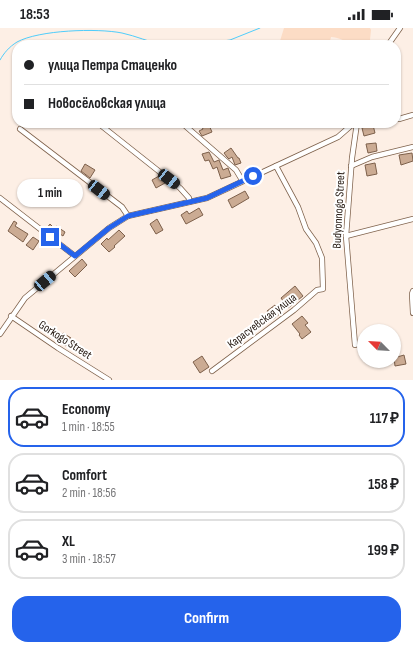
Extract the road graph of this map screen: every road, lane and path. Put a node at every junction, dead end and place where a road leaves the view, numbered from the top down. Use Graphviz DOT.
graph roads {
  1 [pos="400,28"];
  2 [pos="392,40"];
  3 [pos="413,115"];
  4 [pos="401,118"];
  5 [pos="104,128"];
  6 [pos="188,128"];
  7 [pos="350,128"];
  8 [pos="355,128"];
  9 [pos="20,129"];
  10 [pos="413,147"];
  11 [pos="276,166"];
  12 [pos="351,166"];
  13 [pos="242,180"];
  14 [pos="0,198"];
  15 [pos="189,202"];
  16 [pos="128,216"];
  17 [pos="413,219"];
  18 [pos="346,236"];
  19 [pos="75,256"];
  20 [pos="412,293"];
  21 [pos="413,313"];
  22 [pos="11,316"];
  23 [pos="0,334"];
  24 [pos="355,345"];
  25 [pos="212,371"];
  26 [pos="109,380"];
  1 -- 2 [label="street"];
  3 -- 4 [label="street"];
  5 -- 15 [label="street"];
  6 -- 13 [label="street"];
  7 -- 11 [label="street"];
  8 -- 12 [label="street, Budyonnogo Street"];
  9 -- 16 [label="street"];
  10 -- 12 [label="street"];
  11 -- 13 [label="street"];
  11 -- 25 [label="street, Карасуевская улица"];
  12 -- 18 [label="street, Budyonnogo Street"];
  13 -- 15 [label="street"];
  14 -- 19 [label="street"];
  15 -- 16 [label="street"];
  16 -- 19 [label="street"];
  17 -- 18 [label="street"];
  18 -- 24 [label="street, Budyonnogo Street"];
  19 -- 22 [label="street"];
  20 -- 21 [label="street"];
  22 -- 23 [label="street"];
  22 -- 26 [label="street, Gorkogo Street"];
}
